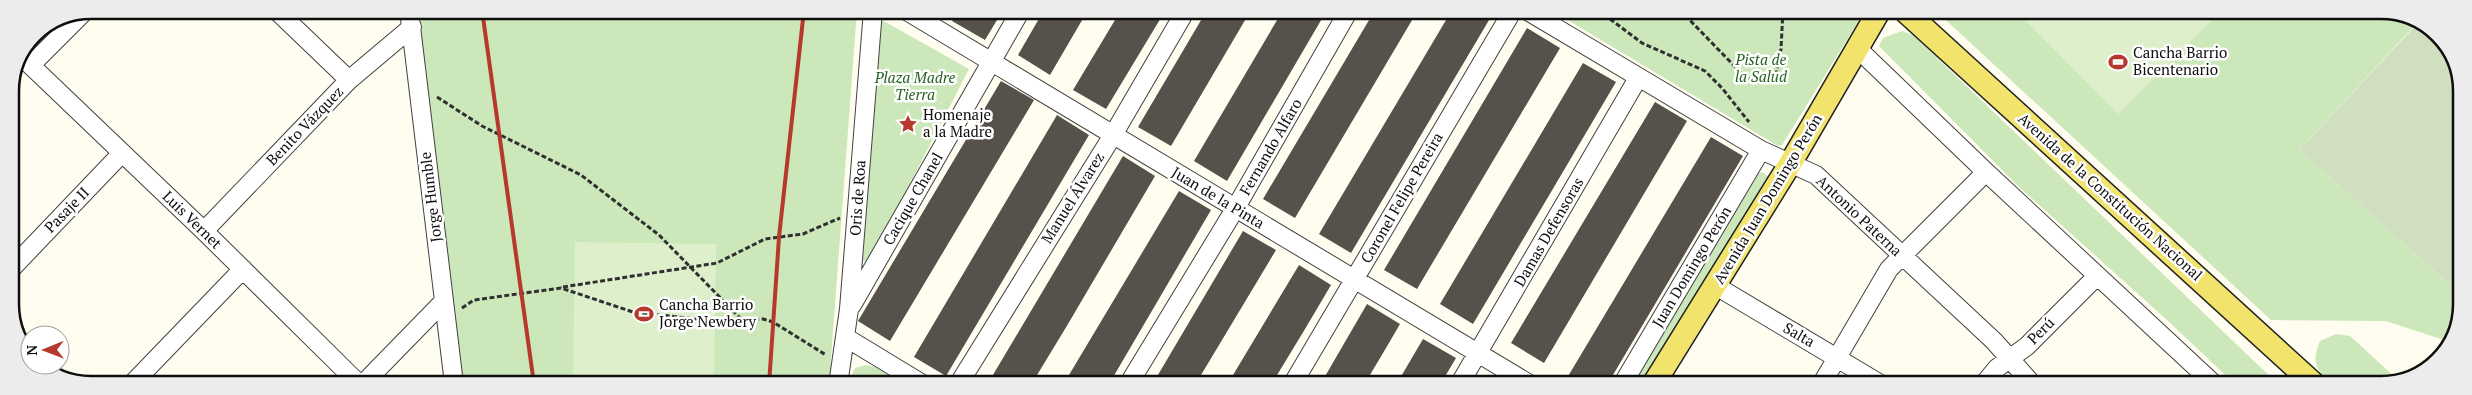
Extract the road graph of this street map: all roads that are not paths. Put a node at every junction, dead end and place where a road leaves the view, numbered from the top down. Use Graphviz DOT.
graph roads {
  1 [pos="285,19"];
  2 [pos="409,19"];
  3 [pos="410,19"];
  4 [pos="872,19"];
  5 [pos="920,19"];
  6 [pos="1016,19"];
  7 [pos="1181,19"];
  8 [pos="1344,19"];
  9 [pos="1508,19"];
  10 [pos="1541,19"];
  11 [pos="1873,19"];
  12 [pos="1915,19"];
  13 [pos="74,21"];
  14 [pos="1858,48"];
  15 [pos="27,62"];
  16 [pos="991,62"];
  17 [pos="1638,78"];
  18 [pos="349,80"];
  19 [pos="1113,135"];
  20 [pos="1761,150"];
  21 [pos="122,153"];
  22 [pos="1790,164"];
  23 [pos="1986,172"];
  24 [pos="1235,209"];
  25 [pos="204,231"];
  26 [pos="1902,256"];
  27 [pos="19,261"];
  28 [pos="243,269"];
  29 [pos="2097,276"];
  30 [pos="1355,279"];
  31 [pos="1716,286"];
  32 [pos="445,309"];
  33 [pos="850,309"];
  34 [pos="845,337"];
  35 [pos="1478,353"];
  36 [pos="1838,358"];
  37 [pos="2009,359"];
  38 [pos="140,376"];
  39 [pos="351,376"];
  40 [pos="372,376"];
  41 [pos="453,376"];
  42 [pos="839,376"];
  43 [pos="909,376"];
  44 [pos="964,376"];
  45 [pos="1133,376"];
  46 [pos="1297,376"];
  47 [pos="1464,376"];
  48 [pos="1516,376"];
  49 [pos="1627,376"];
  50 [pos="1659,376"];
  51 [pos="1827,376"];
  52 [pos="1867,376"];
  53 [pos="1990,376"];
  54 [pos="2025,376"];
  55 [pos="2204,376"];
  56 [pos="2305,376"];
  1 -- 18 [label="street"];
  2 -- 18 [label="street, Benito Vázquez"];
  3 -- 32 [label="street, Jorge Humble"];
  4 -- 33 [label="street, Oris de Roa"];
  5 -- 16 [label="street, Juan de la Pinta"];
  6 -- 16 [label="street, Cacique Chanel"];
  7 -- 19 [label="street, Manuel Álvarez"];
  8 -- 24 [label="street, Fernando Alfaro"];
  9 -- 30 [label="street, Coronel Felipe Pereira"];
  10 -- 17 [label="street, Antonio Paterna"];
  11 -- 14 [label="main road, Avenida Juan Domingo Perón"];
  12 -- 56 [label="main road, Avenida de la Constitución Nacional"];
  13 -- 15 [label="street"];
  14 -- 22 [label="main road, Avenida Juan Domingo Perón"];
  14 -- 23 [label="street"];
  15 -- 21 [label="street, Luis Vernet"];
  16 -- 19 [label="street, Juan de la Pinta"];
  16 -- 33 [label="street, Cacique Chanel"];
  17 -- 20 [label="street, Antonio Paterna"];
  17 -- 35 [label="street, Damas Defensoras"];
  18 -- 25 [label="street, Benito Vázquez"];
  19 -- 24 [label="street, Juan de la Pinta"];
  19 -- 44 [label="street, Manuel Álvarez"];
  20 -- 22 [label="street, Antonio Paterna"];
  20 -- 49 [label="street, Juan Domingo Perón"];
  21 -- 25 [label="street, Luis Vernet"];
  21 -- 27 [label="street, Pasaje II"];
  22 -- 26 [label="street, Antonio Paterna"];
  22 -- 31 [label="main road, Avenida Juan Domingo Perón"];
  23 -- 26 [label="street"];
  23 -- 29 [label="street"];
  24 -- 30 [label="street, Juan de la Pinta"];
  24 -- 45 [label="street, Fernando Alfaro"];
  25 -- 28 [label="street, Luis Vernet"];
  26 -- 36 [label="street"];
  26 -- 37 [label="street, Antonio Paterna"];
  28 -- 38 [label="street"];
  28 -- 39 [label="street, Luis Vernet"];
  29 -- 37 [label="street, Perú"];
  29 -- 55 [label="street"];
  30 -- 35 [label="street, Juan de la Pinta"];
  30 -- 46 [label="street, Coronel Felipe Pereira"];
  31 -- 36 [label="street, Salta"];
  31 -- 50 [label="main road, Avenida Juan Domingo Perón"];
  32 -- 40 [label="street"];
  32 -- 41 [label="street, Jorge Humble"];
  33 -- 34 [label="street, Oris de Roa"];
  34 -- 42 [label="street, Oris de Roa"];
  34 -- 43 [label="street"];
  35 -- 47 [label="street, Damas Defensoras"];
  35 -- 48 [label="street, Juan de la Pinta"];
  36 -- 51 [label="street"];
  36 -- 52 [label="street, Salta"];
  37 -- 53 [label="street, Perú"];
  37 -- 54 [label="street, Antonio Paterna"];
}
